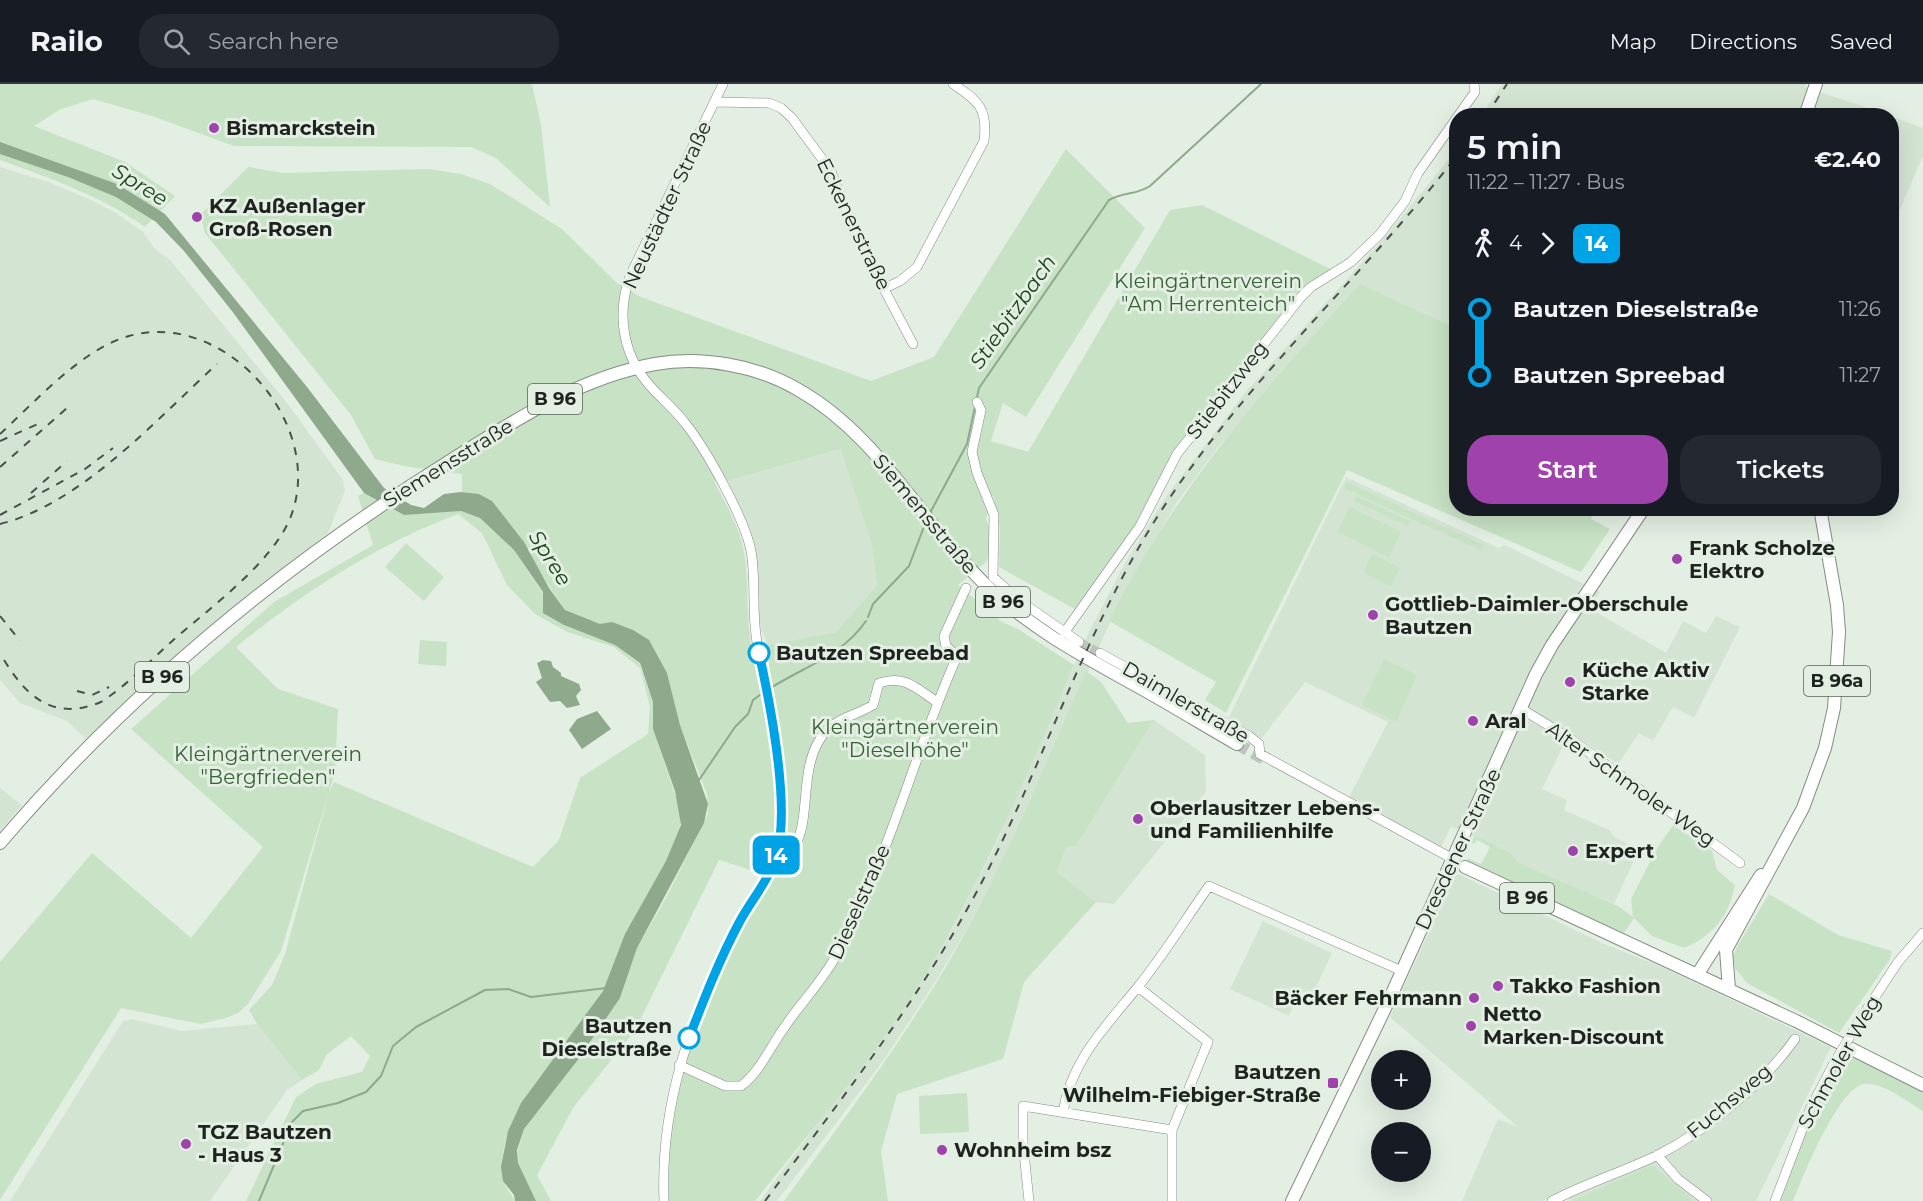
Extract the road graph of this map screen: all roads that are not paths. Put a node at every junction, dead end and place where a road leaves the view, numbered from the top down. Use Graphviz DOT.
graph roads {
  1 [pos="723,84"];
  2 [pos="953,84"];
  3 [pos="1474,84"];
  4 [pos="1816,84"];
  5 [pos="716,102"];
  6 [pos="1464,108"];
  7 [pos="1807,108"];
  8 [pos="1449,129"];
  9 [pos="885,288"];
  10 [pos="913,344"];
  11 [pos="636,368"];
  12 [pos="977,402"];
  13 [pos="1639,516"];
  14 [pos="1821,516"];
  15 [pos="966,588"];
  16 [pos="1064,633"];
  17 [pos="1079,642"];
  18 [pos="1100,653"];
  19 [pos="937,702"];
  20 [pos="1520,708"];
  21 [pos="1238,744"];
  22 [pos="0,843"];
  23 [pos="1784,846"];
  24 [pos="1453,859"];
  25 [pos="775,860"];
  26 [pos="1740,863"];
  27 [pos="1465,867"];
  28 [pos="1923,933"];
  29 [pos="1726,950"];
  30 [pos="1402,972"];
  31 [pos="1697,975"];
  32 [pos="1710,981"];
  33 [pos="1138,987"];
  34 [pos="1729,989"];
  35 [pos="1795,1039"];
  36 [pos="679,1065"];
  37 [pos="1923,1085"];
  38 [pos="1063,1112"];
  39 [pos="1172,1130"];
  40 [pos="1657,1155"];
  41 [pos="664,1201"];
  42 [pos="1029,1201"];
  43 [pos="1172,1201"];
  44 [pos="1292,1201"];
  45 [pos="1552,1201"];
  46 [pos="1707,1201"];
  47 [pos="1774,1201"];
  1 -- 5 [label="street, Neustädter Straße"];
  2 -- 9 [label="street"];
  3 -- 6 [label="street, Stiebitzweg"];
  4 -- 7 [label="main road"];
  5 -- 9 [label="street, Eckenerstraße"];
  5 -- 11 [label="street, Neustädter Straße"];
  8 -- 16 [label="street, Stiebitzweg"];
  9 -- 10 [label="street, Eckenerstraße"];
  11 -- 21 [label="main road, Siemensstraße / B 96"];
  11 -- 22 [label="main road, Siemensstraße / B 96"];
  11 -- 25 [label="street, Neustädter Straße"];
  12 -- 16 [label="street"];
  13 -- 20 [label="main road, Dresdener Straße"];
  14 -- 23 [label="main road, B 96a"];
  15 -- 19 [label="street, Dieselstraße"];
  16 -- 17 [label="street"];
  18 -- 24 [label="street, Daimlerstraße"];
  19 -- 25 [label="street"];
  19 -- 36 [label="street, Dieselstraße"];
  20 -- 24 [label="main road, Dresdener Straße"];
  20 -- 26 [label="street, Alter Schmoler Weg"];
  23 -- 29 [label="main road, B 96a"];
  23 -- 31 [label="main road, B 96a"];
  24 -- 30 [label="main road, Dresdener Straße"];
  25 -- 36 [label="street, Neustädter Straße"];
  27 -- 31 [label="main road, B 96"];
  28 -- 47 [label="street, Schmoler Weg, bridge"];
  29 -- 32 [label="main road, B 96a"];
  29 -- 34 [label="main road"];
  30 -- 33 [label="street"];
  30 -- 44 [label="main road, Dresdener Straße"];
  31 -- 32 [label="main road, B 96"];
  32 -- 34 [label="main road, B 96"];
  33 -- 38 [label="street"];
  33 -- 39 [label="street"];
  34 -- 37 [label="main road, B 96"];
  35 -- 40 [label="street, Fuchsweg"];
  36 -- 41 [label="street, Neustädter Straße"];
  38 -- 39 [label="street"];
  38 -- 42 [label="street"];
  39 -- 43 [label="street"];
  40 -- 45 [label="street, Fuchsweg"];
  40 -- 46 [label="street"];
}
